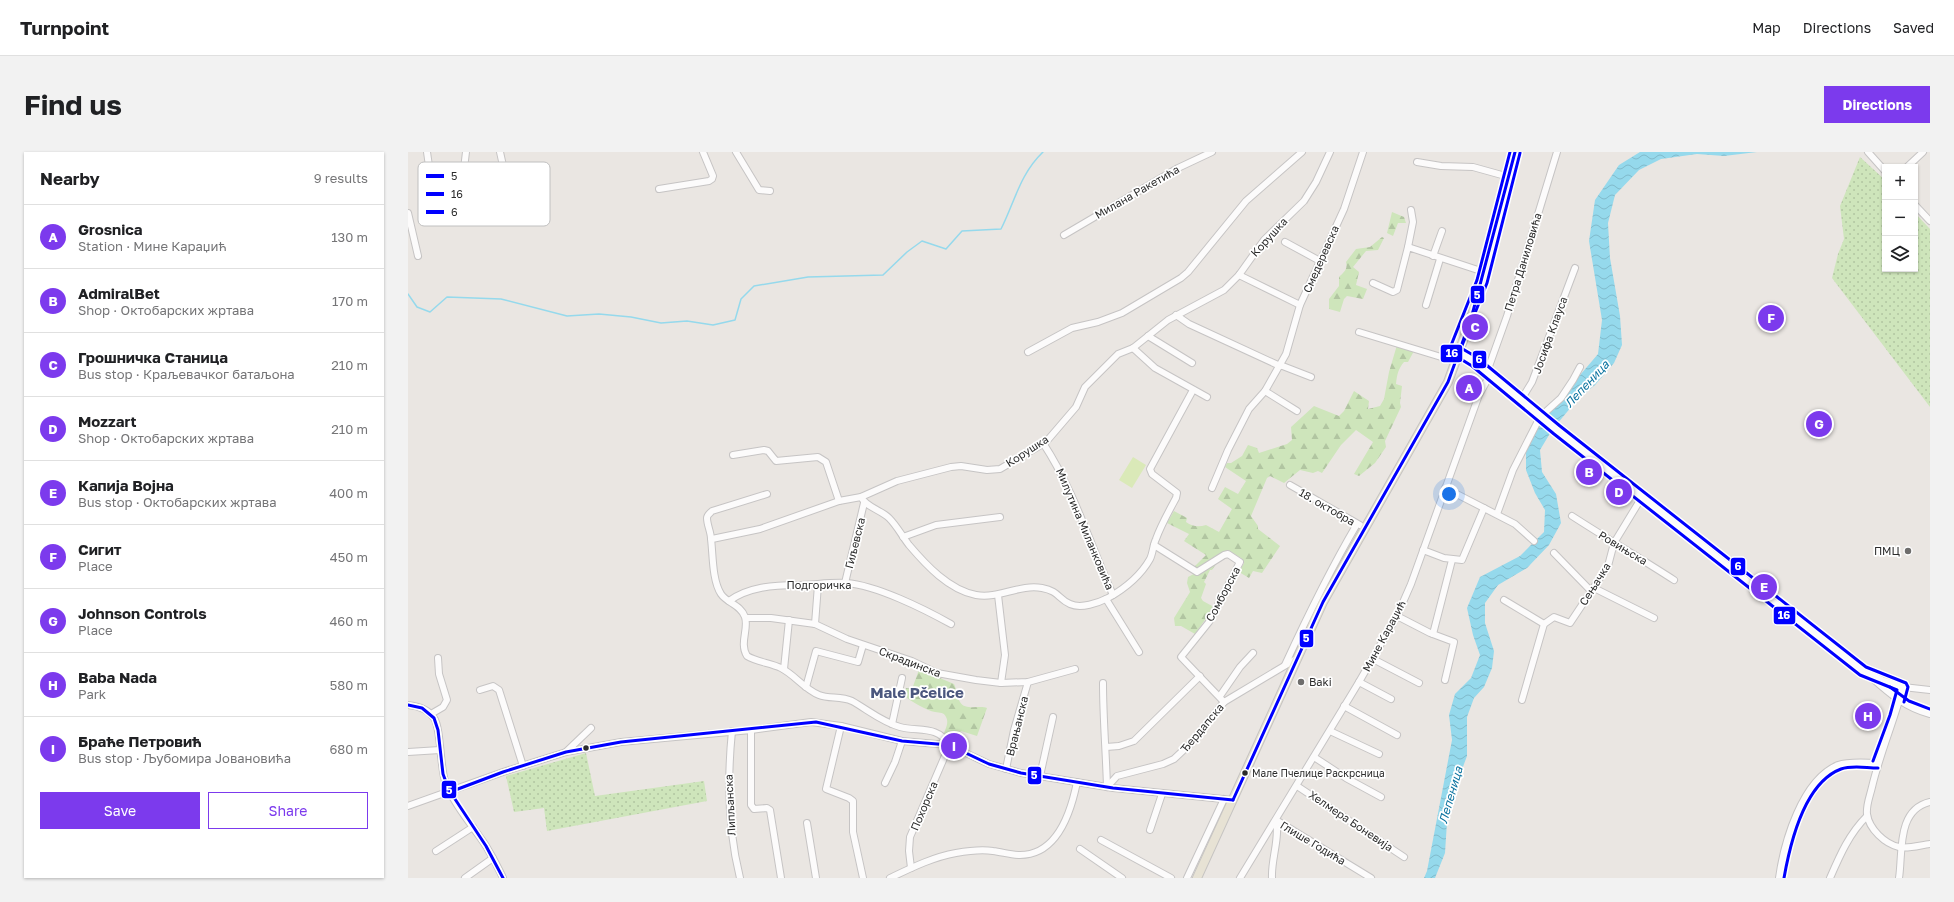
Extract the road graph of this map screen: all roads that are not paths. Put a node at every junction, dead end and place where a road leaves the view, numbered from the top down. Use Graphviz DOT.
graph roads {
  1 [pos="427,152"];
  2 [pos="466,152"];
  3 [pos="500,152"];
  4 [pos="703,152"];
  5 [pos="736,152"];
  6 [pos="1212,152"];
  7 [pos="1302,152"];
  8 [pos="1330,152"];
  9 [pos="1364,152"];
  10 [pos="1515,152"];
  11 [pos="1557,152"];
  12 [pos="1868,152"];
  13 [pos="1923,152"];
  14 [pos="428,162"];
  15 [pos="465,162"];
  16 [pos="502,162"];
  17 [pos="1417,162"];
  18 [pos="1910,164"];
  19 [pos="1882,168"];
  20 [pos="1509,177"];
  21 [pos="659,190"];
  22 [pos="770,191"];
  23 [pos="1918,208"];
  24 [pos="1411,210"];
  25 [pos="408,213"];
  26 [pos="1930,221"];
  27 [pos="409,227"];
  28 [pos="1442,231"];
  29 [pos="1064,235"];
  30 [pos="1284,242"];
  31 [pos="1408,248"];
  32 [pos="418,256"];
  33 [pos="1433,256"];
  34 [pos="1440,259"];
  35 [pos="1320,261"];
  36 [pos="1575,268"];
  37 [pos="1484,272"];
  38 [pos="1239,275"];
  39 [pos="1372,283"];
  40 [pos="1300,305"];
  41 [pos="1426,305"];
  42 [pos="1176,315"];
  43 [pos="1359,332"];
  44 [pos="1148,336"];
  45 [pos="1133,348"];
  46 [pos="1458,351"];
  47 [pos="1028,352"];
  48 [pos="1451,360"];
  49 [pos="1192,363"];
  50 [pos="1280,366"];
  51 [pos="1580,367"];
  52 [pos="1488,374"];
  53 [pos="1311,377"];
  54 [pos="1193,390"];
  55 [pos="1264,391"];
  56 [pos="1439,395"];
  57 [pos="1207,397"];
  58 [pos="1521,400"];
  59 [pos="1297,411"];
  60 [pos="1542,419"];
  61 [pos="1044,444"];
  62 [pos="733,455"];
  63 [pos="1290,485"];
  64 [pos="1212,488"];
  65 [pos="1446,488"];
  66 [pos="768,494"];
  67 [pos="1642,497"];
  68 [pos="863,500"];
  69 [pos="839,501"];
  70 [pos="1484,508"];
  71 [pos="1498,514"];
  72 [pos="1572,516"];
  73 [pos="1000,518"];
  74 [pos="1361,526"];
  75 [pos="903,537"];
  76 [pos="712,539"];
  77 [pos="1534,541"];
  78 [pos="1614,543"];
  79 [pos="1154,545"];
  80 [pos="1423,550"];
  81 [pos="1554,553"];
  82 [pos="1452,560"];
  83 [pos="1674,580"];
  84 [pos="845,583"];
  85 [pos="818,585"];
  86 [pos="1593,590"];
  87 [pos="1113,594"];
  88 [pos="998,595"];
  89 [pos="1106,599"];
  90 [pos="1504,600"];
  91 [pos="729,601"];
  92 [pos="1397,616"];
  93 [pos="746,618"];
  94 [pos="1654,618"];
  95 [pos="789,620"];
  96 [pos="815,624"];
  97 [pos="951,624"];
  98 [pos="1544,624"];
  99 [pos="1433,634"];
  100 [pos="863,645"];
  101 [pos="1139,652"];
  102 [pos="1253,652"];
  103 [pos="438,658"];
  104 [pos="1296,659"];
  105 [pos="1373,659"];
  106 [pos="1285,665"];
  107 [pos="1075,669"];
  108 [pos="784,670"];
  109 [pos="1863,671"];
  110 [pos="1200,676"];
  111 [pos="902,678"];
  112 [pos="1445,680"];
  113 [pos="1028,682"];
  114 [pos="1359,682"];
  115 [pos="1001,683"];
  116 [pos="1103,683"];
  117 [pos="1419,683"];
  118 [pos="806,687"];
  119 [pos="1903,687"];
  120 [pos="480,690"];
  121 [pos="1930,690"];
  122 [pos="1222,699"];
  123 [pos="1391,699"];
  124 [pos="1522,700"];
  125 [pos="1899,701"];
  126 [pos="408,705"];
  127 [pos="1344,706"];
  128 [pos="431,714"];
  129 [pos="1930,714"];
  130 [pos="1053,717"];
  131 [pos="892,724"];
  132 [pos="841,726"];
  133 [pos="591,728"];
  134 [pos="751,730"];
  135 [pos="732,731"];
  136 [pos="1330,731"];
  137 [pos="1397,735"];
  138 [pos="580,738"];
  139 [pos="902,741"];
  140 [pos="949,745"];
  141 [pos="1106,747"];
  142 [pos="589,748"];
  143 [pos="440,750"];
  144 [pos="408,752"];
  145 [pos="566,752"];
  146 [pos="1379,754"];
  147 [pos="1314,757"];
  148 [pos="1878,763"];
  149 [pos="523,766"];
  150 [pos="1006,769"];
  151 [pos="1040,776"];
  152 [pos="1078,782"];
  153 [pos="885,783"];
  154 [pos="1298,786"];
  155 [pos="1107,787"];
  156 [pos="450,792"];
  157 [pos="1162,794"];
  158 [pos="1381,796"];
  159 [pos="1228,800"];
  160 [pos="1930,802"];
  161 [pos="408,806"];
  162 [pos="1867,816"];
  163 [pos="1276,820"];
  164 [pos="807,823"];
  165 [pos="473,827"];
  166 [pos="1150,830"];
  167 [pos="1101,840"];
  168 [pos="1930,844"];
  169 [pos="1900,847"];
  170 [pos="1080,849"];
  171 [pos="436,851"];
  172 [pos="1404,857"];
  173 [pos="493,858"];
  174 [pos="911,868"];
  175 [pos="1272,877"];
  176 [pos="465,878"];
  177 [pos="504,878"];
  178 [pos="740,878"];
  179 [pos="781,878"];
  180 [pos="816,878"];
  181 [pos="863,878"];
  182 [pos="890,878"];
  183 [pos="1122,878"];
  184 [pos="1171,878"];
  185 [pos="1187,878"];
  186 [pos="1197,878"];
  187 [pos="1240,878"];
  188 [pos="1278,878"];
  189 [pos="1371,878"];
  190 [pos="1779,878"];
  191 [pos="1830,878"];
  192 [pos="1899,878"];
  1 -- 14 [label="street"];
  2 -- 15 [label="street"];
  3 -- 16 [label="street"];
  4 -- 21 [label="street"];
  5 -- 22 [label="street"];
  6 -- 29 [label="street, Милана Ракетића"];
  7 -- 47 [label="street"];
  8 -- 38 [label="street, Корушка"];
  9 -- 35 [label="street, Смедеревска"];
  10 -- 20 [label="main road"];
  11 -- 52 [label="street, Петра Даниловића"];
  12 -- 19 [label="street"];
  13 -- 18 [label="street"];
  17 -- 20 [label="street"];
  20 -- 37 [label="main road"];
  23 -- 26 [label="street"];
  24 -- 31 [label="street"];
  25 -- 27 [label="street"];
  27 -- 32 [label="street"];
  28 -- 33 [label="street"];
  30 -- 35 [label="street"];
  31 -- 33 [label="street"];
  31 -- 39 [label="street"];
  33 -- 34 [label="street"];
  34 -- 37 [label="street"];
  34 -- 41 [label="street"];
  35 -- 40 [label="street, Смедеревска"];
  36 -- 58 [label="street, Јосифа Клауса"];
  37 -- 46 [label="main road"];
  38 -- 40 [label="street"];
  38 -- 42 [label="street, Корушка"];
  40 -- 50 [label="street, Смедеревска"];
  42 -- 44 [label="street, Корушка"];
  42 -- 50 [label="street"];
  43 -- 48 [label="street"];
  44 -- 45 [label="street, Корушка"];
  44 -- 49 [label="street"];
  45 -- 54 [label="street"];
  45 -- 61 [label="street, Корушка"];
  46 -- 48 [label="main road"];
  46 -- 52 [label="street"];
  46 -- 56 [label="main road"];
  48 -- 56 [label="main road"];
  50 -- 53 [label="street"];
  50 -- 55 [label="street, Смедеревска"];
  51 -- 60 [label="street"];
  52 -- 58 [label="street"];
  52 -- 65 [label="street, Мине Караџић"];
  54 -- 57 [label="street"];
  54 -- 79 [label="street"];
  55 -- 59 [label="street"];
  55 -- 64 [label="street, Смедеревска"];
  56 -- 74 [label="main road"];
  58 -- 60 [label="street"];
  60 -- 67 [label="street"];
  60 -- 71 [label="street"];
  61 -- 68 [label="street, Корушка"];
  61 -- 87 [label="street, Милутина Миланковића"];
  62 -- 69 [label="street"];
  63 -- 74 [label="street, 18. октобра"];
  65 -- 70 [label="street"];
  65 -- 80 [label="street, Мине Караџић"];
  66 -- 76 [label="street"];
  67 -- 78 [label="street, Сењачка"];
  67 -- 109 [label="street"];
  68 -- 69 [label="street, Корушка"];
  68 -- 75 [label="street"];
  68 -- 84 [label="street, Гиљевска"];
  69 -- 76 [label="street, Корушка"];
  70 -- 71 [label="street"];
  70 -- 82 [label="street"];
  71 -- 77 [label="street"];
  72 -- 78 [label="street, Ровињска"];
  73 -- 75 [label="street"];
  74 -- 104 [label="main road"];
  74 -- 106 [label="street"];
  75 -- 88 [label="street"];
  76 -- 91 [label="street"];
  78 -- 83 [label="street, Ровињска"];
  78 -- 86 [label="street, Сењачка"];
  79 -- 87 [label="street"];
  79 -- 110 [label="street, Сомборска"];
  80 -- 82 [label="street"];
  80 -- 92 [label="street, Мине Караџић"];
  81 -- 86 [label="street"];
  82 -- 99 [label="street"];
  84 -- 85 [label="street, Подгоричка"];
  84 -- 97 [label="street, Подгоричка"];
  85 -- 91 [label="street, Подгоричка"];
  85 -- 96 [label="street"];
  86 -- 94 [label="street"];
  86 -- 98 [label="street, Сењачка"];
  87 -- 89 [label="street"];
  88 -- 89 [label="street"];
  88 -- 115 [label="street"];
  89 -- 101 [label="street, Милутина Миланковића"];
  90 -- 98 [label="street"];
  91 -- 93 [label="street"];
  92 -- 99 [label="street"];
  92 -- 105 [label="street, Мине Караџић"];
  93 -- 95 [label="street, Скрадинска"];
  93 -- 108 [label="street"];
  95 -- 96 [label="street, Скрадинска"];
  95 -- 108 [label="street"];
  96 -- 100 [label="street, Скрадинска"];
  98 -- 124 [label="street"];
  99 -- 112 [label="street"];
  100 -- 115 [label="street, Скрадинска"];
  100 -- 118 [label="street"];
  102 -- 122 [label="street"];
  103 -- 128 [label="street"];
  104 -- 106 [label="street, Ђердапска"];
  104 -- 159 [label="main road"];
  105 -- 114 [label="street, Мине Караџић"];
  105 -- 117 [label="street"];
  106 -- 122 [label="street, Ђердапска"];
  107 -- 113 [label="street, Скрадинска"];
  108 -- 118 [label="street"];
  109 -- 119 [label="street"];
  109 -- 125 [label="street"];
  110 -- 122 [label="street, Сомборска"];
  110 -- 141 [label="street"];
  111 -- 131 [label="street"];
  113 -- 115 [label="street, Скрадинска"];
  113 -- 150 [label="street, Врањанска"];
  114 -- 123 [label="street"];
  114 -- 127 [label="street, Мине Караџић"];
  116 -- 141 [label="street"];
  118 -- 131 [label="street"];
  119 -- 121 [label="street"];
  119 -- 125 [label="street"];
  120 -- 149 [label="street"];
  122 -- 155 [label="street, Ђердапска"];
  125 -- 129 [label="street"];
  125 -- 148 [label="street"];
  126 -- 128 [label="street"];
  127 -- 136 [label="street, Мине Караџић"];
  127 -- 137 [label="street"];
  128 -- 143 [label="street"];
  130 -- 151 [label="street"];
  131 -- 140 [label="street"];
  132 -- 134 [label="street"];
  132 -- 139 [label="street"];
  132 -- 181 [label="street"];
  133 -- 138 [label="street"];
  134 -- 135 [label="street"];
  134 -- 179 [label="street"];
  135 -- 142 [label="street"];
  135 -- 178 [label="street, Липљанска"];
  136 -- 146 [label="street"];
  136 -- 147 [label="street, Мине Караџић"];
  138 -- 142 [label="street"];
  138 -- 145 [label="street"];
  139 -- 140 [label="street"];
  139 -- 153 [label="street"];
  140 -- 150 [label="street"];
  140 -- 174 [label="street, Похорска"];
  141 -- 155 [label="street"];
  142 -- 145 [label="street"];
  143 -- 144 [label="street"];
  143 -- 156 [label="street"];
  145 -- 149 [label="street"];
  147 -- 154 [label="street, Мине Караџић"];
  147 -- 158 [label="street"];
  148 -- 162 [label="street"];
  148 -- 190 [label="street"];
  149 -- 156 [label="street"];
  150 -- 151 [label="street"];
  151 -- 152 [label="street"];
  152 -- 155 [label="street"];
  152 -- 174 [label="street"];
  154 -- 163 [label="street, Мине Караџић"];
  154 -- 172 [label="street, Хелмера Боневија"];
  155 -- 157 [label="street"];
  156 -- 161 [label="street"];
  156 -- 165 [label="street"];
  157 -- 159 [label="street"];
  157 -- 166 [label="street"];
  159 -- 185 [label="street"];
  159 -- 186 [label="main road"];
  160 -- 169 [label="street"];
  162 -- 169 [label="street"];
  162 -- 191 [label="street"];
  163 -- 175 [label="street"];
  163 -- 187 [label="street, Мине Караџић"];
  163 -- 189 [label="street, Глише Годића"];
  164 -- 180 [label="street"];
  165 -- 171 [label="street"];
  165 -- 173 [label="street"];
  167 -- 184 [label="street"];
  168 -- 169 [label="street"];
  169 -- 192 [label="street"];
  170 -- 183 [label="street"];
  173 -- 176 [label="street"];
  173 -- 177 [label="street"];
  174 -- 182 [label="street"];
  175 -- 188 [label="street"];
}
